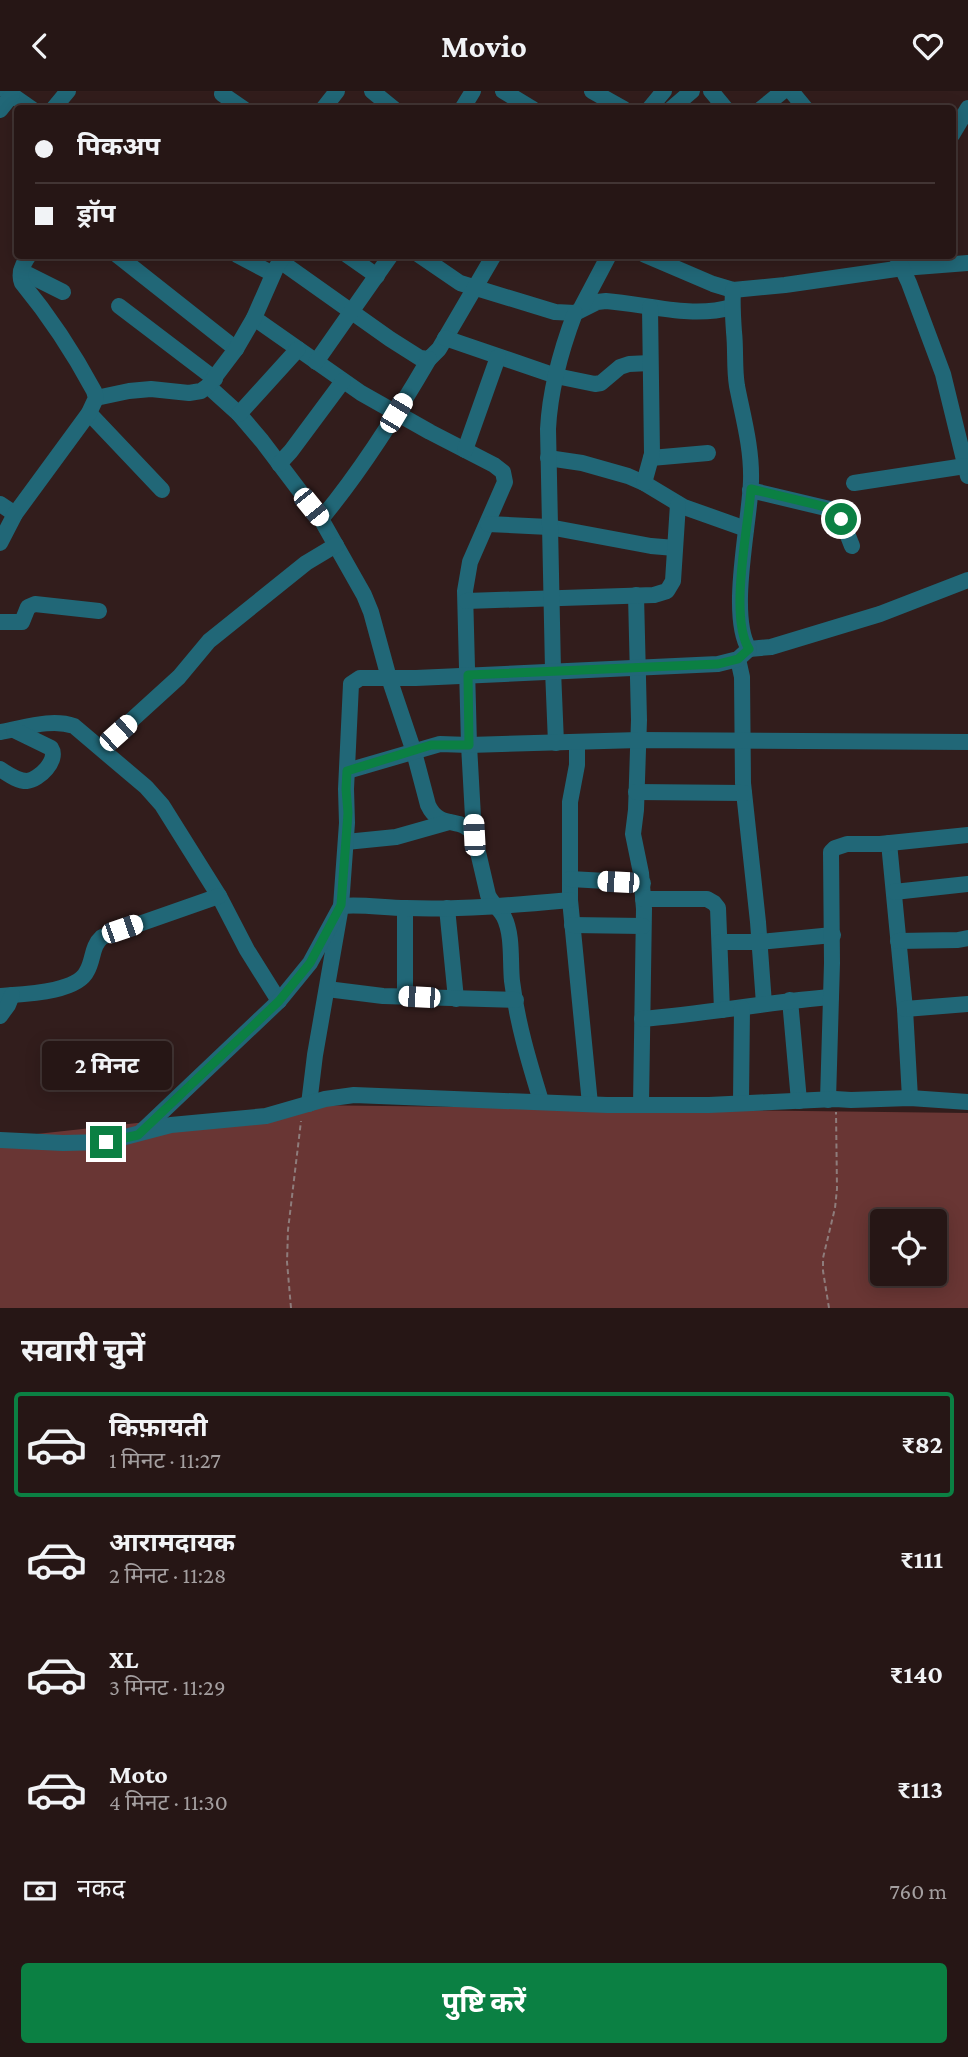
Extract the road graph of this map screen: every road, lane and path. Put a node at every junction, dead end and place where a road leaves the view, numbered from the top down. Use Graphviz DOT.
graph roads {
  1 [pos="68,91"];
  2 [pos="337,91"];
  3 [pos="372,91"];
  4 [pos="503,91"];
  5 [pos="592,91"];
  6 [pos="691,91"];
  7 [pos="711,91"];
  8 [pos="783,91"];
  9 [pos="791,91"];
  10 [pos="9,93"];
  11 [pos="663,103"];
  12 [pos="26,105"];
  13 [pos="56,105"];
  14 [pos="326,105"];
  15 [pos="389,105"];
  16 [pos="526,105"];
  17 [pos="617,105"];
  18 [pos="723,105"];
  19 [pos="766,105"];
  20 [pos="803,105"];
  21 [pos="968,108"];
  22 [pos="0,110"];
  23 [pos="956,128"];
  24 [pos="27,259"];
  25 [pos="122,259"];
  26 [pos="353,259"];
  27 [pos="388,259"];
  28 [pos="425,259"];
  29 [pos="492,259"];
  30 [pos="607,259"];
  31 [pos="654,259"];
  32 [pos="281,260"];
  33 [pos="899,262"];
  34 [pos="968,263"];
  35 [pos="21,271"];
  36 [pos="377,276"];
  37 [pos="475,288"];
  38 [pos="733,290"];
  39 [pos="63,292"];
  40 [pos="119,306"];
  41 [pos="650,307"];
  42 [pos="732,307"];
  43 [pos="352,311"];
  44 [pos="577,311"];
  45 [pos="254,318"];
  46 [pos="445,338"];
  47 [pos="236,349"];
  48 [pos="298,349"];
  49 [pos="498,357"];
  50 [pos="429,359"];
  51 [pos="316,362"];
  52 [pos="650,363"];
  53 [pos="556,376"];
  54 [pos="343,380"];
  55 [pos="212,383"];
  56 [pos="92,406"];
  57 [pos="396,413"];
  58 [pos="239,414"];
  59 [pos="465,450"];
  60 [pos="709,453"];
  61 [pos="548,458"];
  62 [pos="651,458"];
  63 [pos="279,464"];
  64 [pos="967,471"];
  65 [pos="644,483"];
  66 [pos="854,483"];
  67 [pos="751,489"];
  68 [pos="162,491"];
  69 [pos="0,504"];
  70 [pos="678,504"];
  71 [pos="15,514"];
  72 [pos="321,519"];
  73 [pos="488,524"];
  74 [pos="549,527"];
  75 [pos="746,529"];
  76 [pos="0,543"];
  77 [pos="336,545"];
  78 [pos="852,546"];
  79 [pos="676,548"];
  80 [pos="968,580"];
  81 [pos="636,595"];
  82 [pos="551,597"];
  83 [pos="466,601"];
  84 [pos="99,611"];
  85 [pos="0,622"];
  86 [pos="744,654"];
  87 [pos="636,667"];
  88 [pos="552,670"];
  89 [pos="468,675"];
  90 [pos="388,678"];
  91 [pos="7,731"];
  92 [pos="639,740"];
  93 [pos="743,741"];
  94 [pos="577,742"];
  95 [pos="968,742"];
  96 [pos="556,743"];
  97 [pos="469,745"];
  98 [pos="101,748"];
  99 [pos="414,752"];
  100 [pos="0,769"];
  101 [pos="347,771"];
  102 [pos="636,793"];
  103 [pos="744,793"];
  104 [pos="449,822"];
  105 [pos="474,835"];
  106 [pos="968,835"];
  107 [pos="346,842"];
  108 [pos="889,843"];
  109 [pos="570,879"];
  110 [pos="968,884"];
  111 [pos="643,891"];
  112 [pos="894,893"];
  113 [pos="219,896"];
  114 [pos="570,900"];
  115 [pos="341,905"];
  116 [pos="496,907"];
  117 [pos="405,908"];
  118 [pos="447,908"];
  119 [pos="572,925"];
  120 [pos="643,926"];
  121 [pos="833,935"];
  122 [pos="968,938"];
  123 [pos="898,941"];
  124 [pos="759,942"];
  125 [pos="720,943"];
  126 [pos="327,989"];
  127 [pos="6,995"];
  128 [pos="405,997"];
  129 [pos="831,997"];
  130 [pos="456,999"];
  131 [pos="516,1000"];
  132 [pos="790,1000"];
  133 [pos="279,1001"];
  134 [pos="764,1004"];
  135 [pos="968,1004"];
  136 [pos="742,1008"];
  137 [pos="905,1009"];
  138 [pos="722,1010"];
  139 [pos="0,1016"];
  140 [pos="642,1019"];
  141 [pos="909,1098"];
  142 [pos="832,1099"];
  143 [pos="541,1101"];
  144 [pos="799,1101"];
  145 [pos="741,1102"];
  146 [pos="968,1102"];
  147 [pos="590,1104"];
  148 [pos="306,1105"];
  149 [pos="640,1105"];
  150 [pos="138,1135"];
  151 [pos="0,1140"];
  152 [pos="291,1308"];
  153 [pos="829,1308"];
  1 -- 13 [label="street"];
  2 -- 14 [label="street"];
  3 -- 15 [label="street"];
  4 -- 16 [label="street"];
  5 -- 17 [label="street"];
  6 -- 11 [label="street"];
  7 -- 18 [label="street"];
  8 -- 19 [label="street"];
  9 -- 20 [label="street"];
  10 -- 12 [label="street"];
  10 -- 22 [label="street"];
  21 -- 23 [label="street"];
  24 -- 35 [label="street"];
  25 -- 47 [label="street"];
  26 -- 36 [label="street"];
  27 -- 36 [label="street"];
  28 -- 37 [label="street"];
  29 -- 37 [label="street"];
  30 -- 44 [label="street"];
  31 -- 38 [label="street"];
  32 -- 43 [label="street"];
  32 -- 45 [label="street"];
  33 -- 34 [label="street"];
  33 -- 38 [label="street"];
  33 -- 64 [label="street"];
  35 -- 39 [label="street"];
  35 -- 56 [label="street"];
  36 -- 43 [label="street"];
  37 -- 44 [label="street"];
  37 -- 46 [label="street"];
  38 -- 42 [label="street"];
  40 -- 55 [label="street"];
  41 -- 42 [label="street"];
  41 -- 44 [label="street"];
  41 -- 52 [label="street"];
  42 -- 67 [label="street"];
  43 -- 50 [label="street"];
  43 -- 51 [label="street"];
  44 -- 53 [label="street"];
  45 -- 47 [label="street"];
  45 -- 48 [label="street"];
  46 -- 49 [label="street"];
  46 -- 50 [label="street"];
  47 -- 55 [label="street"];
  48 -- 51 [label="street"];
  48 -- 58 [label="street"];
  49 -- 53 [label="street"];
  49 -- 59 [label="street"];
  50 -- 57 [label="street"];
  51 -- 54 [label="street"];
  52 -- 53 [label="street"];
  52 -- 62 [label="street"];
  53 -- 61 [label="street"];
  54 -- 57 [label="street"];
  54 -- 63 [label="street"];
  55 -- 56 [label="street"];
  55 -- 58 [label="street"];
  56 -- 68 [label="street"];
  56 -- 71 [label="street"];
  57 -- 59 [label="street"];
  57 -- 72 [label="street"];
  58 -- 63 [label="street"];
  59 -- 73 [label="street"];
  60 -- 62 [label="street"];
  61 -- 65 [label="street"];
  61 -- 74 [label="street"];
  62 -- 65 [label="street"];
  63 -- 72 [label="street"];
  64 -- 66 [label="street"];
  65 -- 70 [label="street"];
  67 -- 75 [label="street"];
  67 -- 78 [label="street"];
  69 -- 71 [label="street"];
  70 -- 75 [label="street"];
  70 -- 79 [label="street"];
  71 -- 76 [label="street"];
  72 -- 77 [label="street"];
  73 -- 74 [label="street"];
  73 -- 83 [label="street"];
  74 -- 79 [label="street"];
  74 -- 82 [label="street"];
  75 -- 86 [label="street"];
  77 -- 90 [label="street"];
  77 -- 98 [label="street"];
  79 -- 81 [label="street"];
  80 -- 86 [label="street"];
  81 -- 82 [label="street"];
  81 -- 87 [label="street"];
  82 -- 83 [label="street"];
  82 -- 88 [label="street"];
  83 -- 89 [label="street"];
  84 -- 85 [label="street"];
  86 -- 87 [label="street"];
  86 -- 93 [label="street"];
  87 -- 88 [label="street"];
  87 -- 92 [label="street"];
  88 -- 89 [label="street"];
  88 -- 96 [label="street"];
  89 -- 90 [label="street"];
  89 -- 97 [label="street"];
  90 -- 99 [label="street"];
  90 -- 101 [label="street"];
  91 -- 98 [label="street"];
  91 -- 100 [label="street"];
  92 -- 93 [label="street"];
  92 -- 94 [label="street"];
  92 -- 102 [label="street"];
  93 -- 95 [label="street"];
  93 -- 103 [label="street"];
  94 -- 96 [label="street"];
  94 -- 109 [label="street"];
  96 -- 97 [label="street"];
  97 -- 99 [label="street"];
  97 -- 105 [label="street"];
  98 -- 113 [label="street"];
  99 -- 101 [label="street"];
  99 -- 104 [label="street"];
  101 -- 107 [label="street"];
  102 -- 103 [label="street"];
  102 -- 111 [label="street"];
  103 -- 124 [label="street"];
  104 -- 105 [label="street"];
  104 -- 107 [label="street"];
  105 -- 116 [label="street"];
  106 -- 108 [label="street"];
  107 -- 115 [label="street"];
  108 -- 112 [label="street"];
  108 -- 121 [label="street"];
  109 -- 111 [label="street"];
  109 -- 114 [label="street"];
  110 -- 112 [label="street"];
  111 -- 120 [label="street"];
  111 -- 125 [label="street"];
  112 -- 123 [label="street"];
  113 -- 127 [label="street"];
  113 -- 133 [label="street"];
  114 -- 116 [label="street"];
  114 -- 119 [label="street"];
  115 -- 117 [label="street"];
  115 -- 126 [label="street"];
  115 -- 133 [label="street"];
  116 -- 118 [label="street"];
  116 -- 131 [label="street"];
  117 -- 118 [label="street"];
  117 -- 128 [label="street"];
  118 -- 130 [label="street"];
  119 -- 120 [label="street"];
  119 -- 147 [label="street"];
  120 -- 140 [label="street"];
  121 -- 124 [label="street"];
  121 -- 129 [label="street"];
  122 -- 123 [label="street"];
  123 -- 137 [label="street"];
  124 -- 125 [label="street"];
  124 -- 134 [label="street"];
  125 -- 138 [label="street"];
  126 -- 128 [label="street"];
  126 -- 148 [label="street"];
  127 -- 139 [label="street"];
  128 -- 130 [label="street"];
  129 -- 132 [label="street"];
  129 -- 142 [label="street"];
  130 -- 131 [label="street"];
  131 -- 143 [label="street"];
  132 -- 134 [label="street"];
  132 -- 144 [label="street"];
  133 -- 150 [label="street"];
  134 -- 136 [label="street"];
  135 -- 137 [label="street"];
  136 -- 138 [label="street"];
  136 -- 145 [label="street"];
  137 -- 141 [label="street"];
  138 -- 140 [label="street"];
  140 -- 149 [label="street"];
  141 -- 142 [label="street"];
  141 -- 146 [label="street"];
  142 -- 144 [label="street"];
  142 -- 153 [label="path"];
  143 -- 147 [label="street"];
  143 -- 148 [label="street"];
  144 -- 145 [label="street"];
  145 -- 149 [label="street"];
  147 -- 149 [label="street"];
  148 -- 150 [label="street"];
  148 -- 152 [label="path"];
  150 -- 151 [label="street"];
}
